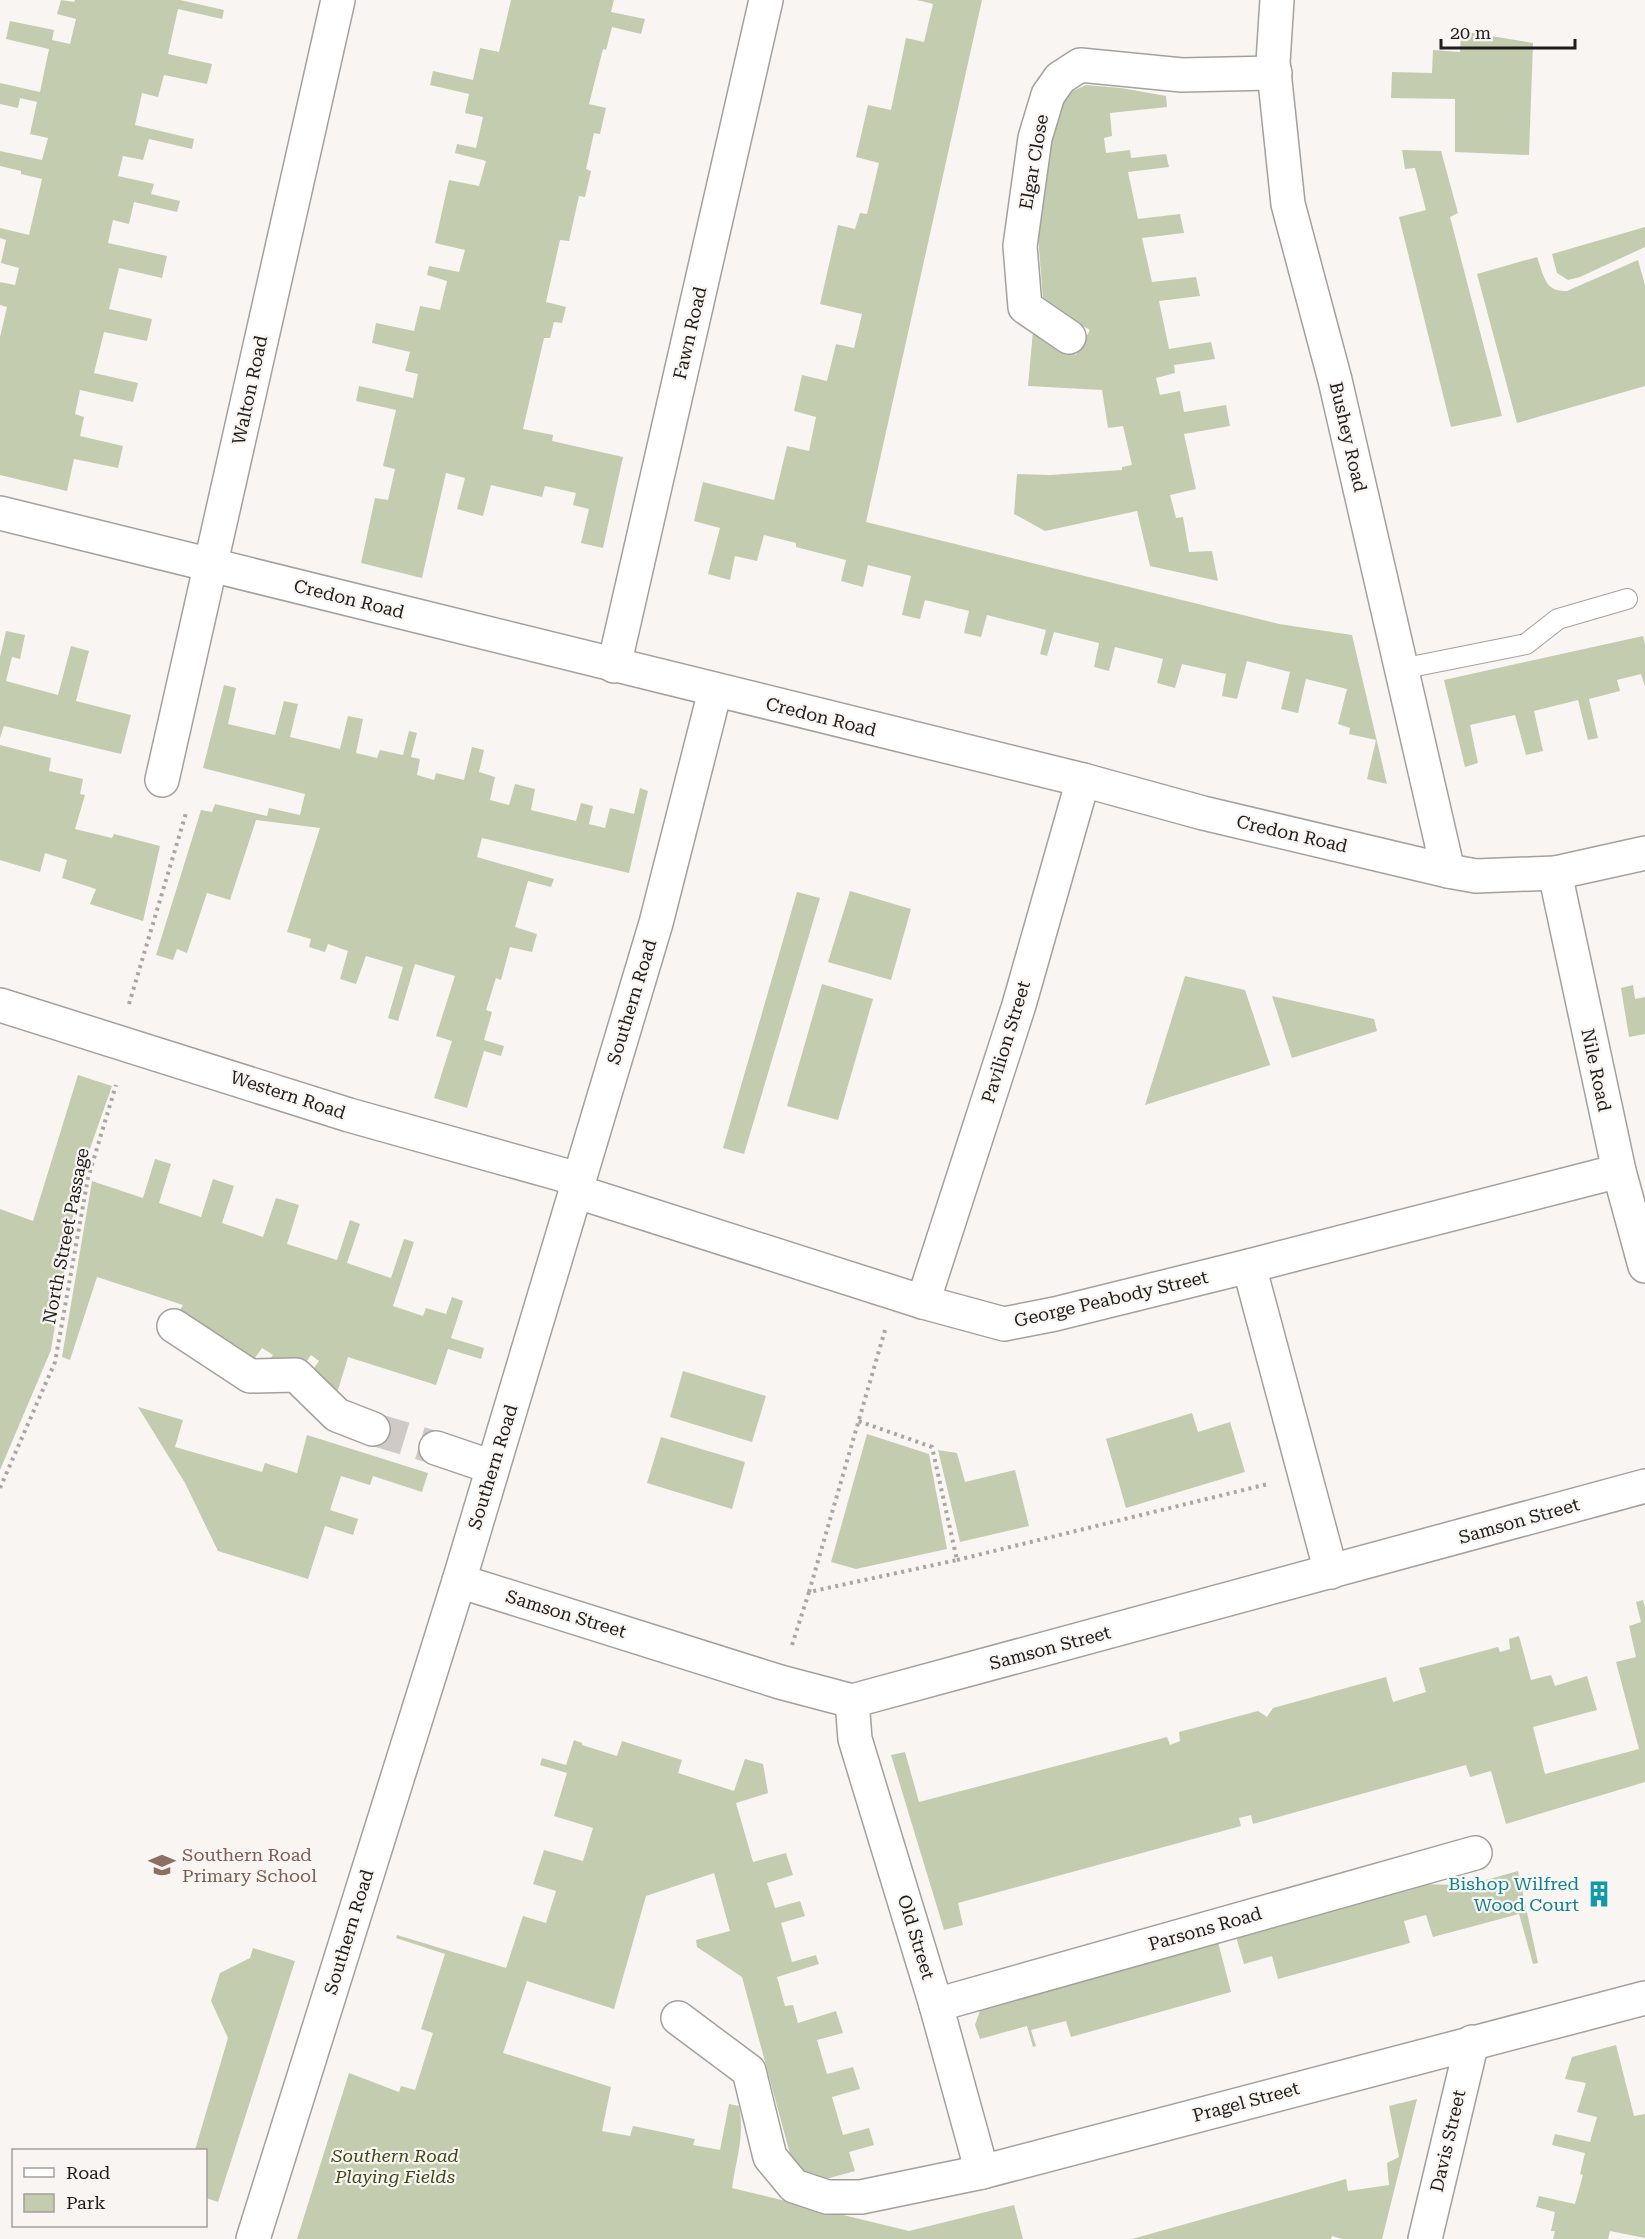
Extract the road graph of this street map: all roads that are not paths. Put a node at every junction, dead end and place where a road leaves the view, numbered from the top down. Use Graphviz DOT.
graph roads {
  1 [pos="338,0"];
  2 [pos="766,0"];
  3 [pos="1277,0"];
  4 [pos="1275,73"];
  5 [pos="1069,337"];
  6 [pos="0,513"];
  7 [pos="212,565"];
  8 [pos="1628,599"];
  9 [pos="614,666"];
  10 [pos="1401,669"];
  11 [pos="715,691"];
  12 [pos="162,780"];
  13 [pos="1083,780"];
  14 [pos="1645,853"];
  15 [pos="1448,871"];
  16 [pos="1555,873"];
  17 [pos="0,1005"];
  18 [pos="1619,1171"];
  19 [pos="577,1185"];
  20 [pos="1249,1266"];
  21 [pos="1645,1266"];
  22 [pos="910,1298"];
  23 [pos="174,1326"];
  24 [pos="373,1429"];
  25 [pos="436,1448"];
  26 [pos="492,1467"];
  27 [pos="1645,1486"];
  28 [pos="1331,1572"];
  29 [pos="459,1581"];
  30 [pos="852,1701"];
  31 [pos="1474,1853"];
  32 [pos="1645,1998"];
  33 [pos="936,2005"];
  34 [pos="678,2018"];
  35 [pos="1472,2042"];
  36 [pos="982,2172"];
  37 [pos="253,2239"];
  38 [pos="1425,2239"];
  1 -- 7 [label="street, Walton Road"];
  2 -- 9 [label="street, Fawn Road"];
  3 -- 4 [label="street, Bushey Road"];
  4 -- 5 [label="street, Elgar Close"];
  4 -- 10 [label="street, Bushey Road"];
  6 -- 7 [label="street, Credon Road"];
  7 -- 9 [label="street, Credon Road"];
  7 -- 12 [label="street, Walton Road"];
  8 -- 10 [label="lane"];
  9 -- 11 [label="street, Credon Road"];
  10 -- 15 [label="street, Bushey Road"];
  11 -- 13 [label="street, Credon Road"];
  11 -- 19 [label="street, Southern Road"];
  13 -- 15 [label="street, Credon Road"];
  13 -- 22 [label="street, Pavilion Street"];
  14 -- 16 [label="street, Credon Road"];
  15 -- 16 [label="street, Credon Road"];
  16 -- 18 [label="street, Nile Road"];
  17 -- 19 [label="street, Western Road"];
  18 -- 20 [label="street, George Peabody Street"];
  18 -- 21 [label="street, Nile Road"];
  19 -- 22 [label="street, George Peabody Street"];
  19 -- 26 [label="street, Southern Road"];
  20 -- 22 [label="street, George Peabody Street"];
  20 -- 28 [label="street"];
  23 -- 24 [label="street"];
  25 -- 26 [label="street"];
  26 -- 29 [label="street, Southern Road"];
  27 -- 28 [label="street, Samson Street"];
  28 -- 30 [label="street, Samson Street"];
  29 -- 30 [label="street, Samson Street"];
  29 -- 37 [label="street, Southern Road"];
  30 -- 33 [label="street, Old Street"];
  31 -- 33 [label="street, Parsons Road"];
  32 -- 35 [label="street, Pragel Street"];
  33 -- 36 [label="street, Old Street"];
  34 -- 36 [label="street, Pragel Street"];
  35 -- 36 [label="street, Pragel Street"];
  35 -- 38 [label="street, Davis Street"];
}
